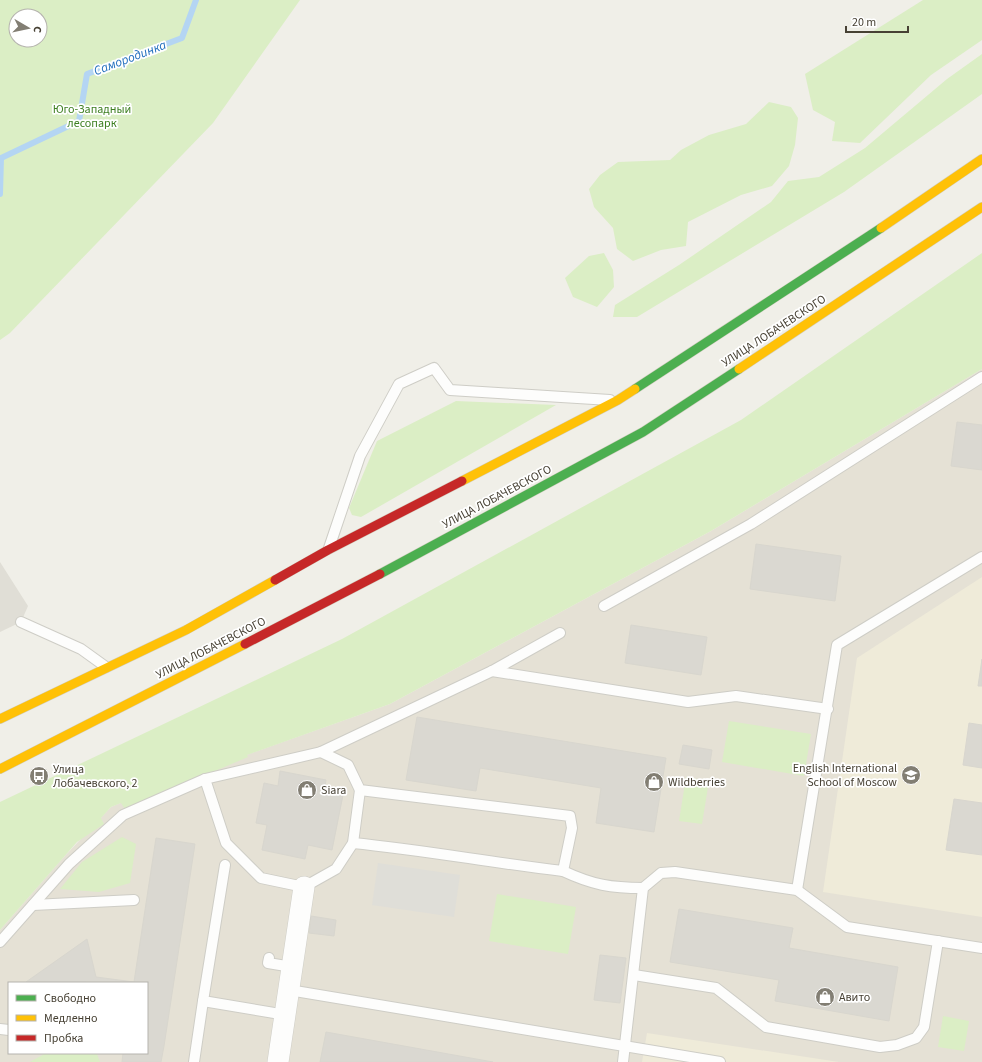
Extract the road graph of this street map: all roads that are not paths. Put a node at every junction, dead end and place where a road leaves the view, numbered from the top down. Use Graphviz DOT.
graph roads {
  1 [pos="982,159"];
  2 [pos="982,207"];
  3 [pos="982,377"];
  4 [pos="618,400"];
  5 [pos="328,550"];
  6 [pos="982,557"];
  7 [pos="604,606"];
  8 [pos="21,622"];
  9 [pos="560,633"];
  10 [pos="106,667"];
  11 [pos="492,671"];
  12 [pos="828,709"];
  13 [pos="0,719"];
  14 [pos="321,752"];
  15 [pos="0,769"];
  16 [pos="205,779"];
  17 [pos="360,790"];
  18 [pos="353,843"];
  19 [pos="225,865"];
  20 [pos="563,871"];
  21 [pos="304,888"];
  22 [pos="643,888"];
  23 [pos="797,890"];
  24 [pos="134,900"];
  25 [pos="33,905"];
  26 [pos="938,941"];
  27 [pos="0,942"];
  28 [pos="982,948"];
  29 [pos="269,958"];
  30 [pos="292,967"];
  31 [pos="634,975"];
  32 [pos="289,990"];
  33 [pos="203,1001"];
  34 [pos="286,1015"];
  35 [pos="625,1046"];
  36 [pos="194,1062"];
  37 [pos="278,1062"];
  38 [pos="623,1062"];
  39 [pos="720,1062"];
  1 -- 4 [label="main road"];
  2 -- 15 [label="main road, УЛИЦА ЛОБАЧЕВСКОГО"];
  3 -- 7 [label="lane"];
  4 -- 5 [label="main road"];
  4 -- 5 [label="lane"];
  5 -- 10 [label="main road"];
  6 -- 12 [label="lane"];
  8 -- 10 [label="lane"];
  9 -- 11 [label="lane"];
  10 -- 13 [label="main road"];
  11 -- 12 [label="lane"];
  11 -- 14 [label="lane"];
  12 -- 23 [label="lane"];
  14 -- 16 [label="lane"];
  14 -- 17 [label="lane"];
  16 -- 21 [label="lane"];
  16 -- 25 [label="lane"];
  17 -- 18 [label="lane"];
  17 -- 20 [label="lane"];
  18 -- 20 [label="lane"];
  18 -- 21 [label="lane"];
  19 -- 33 [label="lane"];
  20 -- 22 [label="lane"];
  21 -- 30 [label="street"];
  22 -- 23 [label="lane"];
  22 -- 31 [label="lane"];
  23 -- 26 [label="lane"];
  24 -- 25 [label="lane"];
  25 -- 27 [label="lane"];
  26 -- 28 [label="lane"];
  26 -- 31 [label="lane"];
  29 -- 30 [label="lane"];
  30 -- 32 [label="street"];
  31 -- 35 [label="lane"];
  32 -- 34 [label="street"];
  32 -- 35 [label="lane"];
  33 -- 34 [label="lane"];
  33 -- 36 [label="lane"];
  34 -- 37 [label="street"];
  35 -- 38 [label="lane"];
  35 -- 39 [label="lane"];
}
